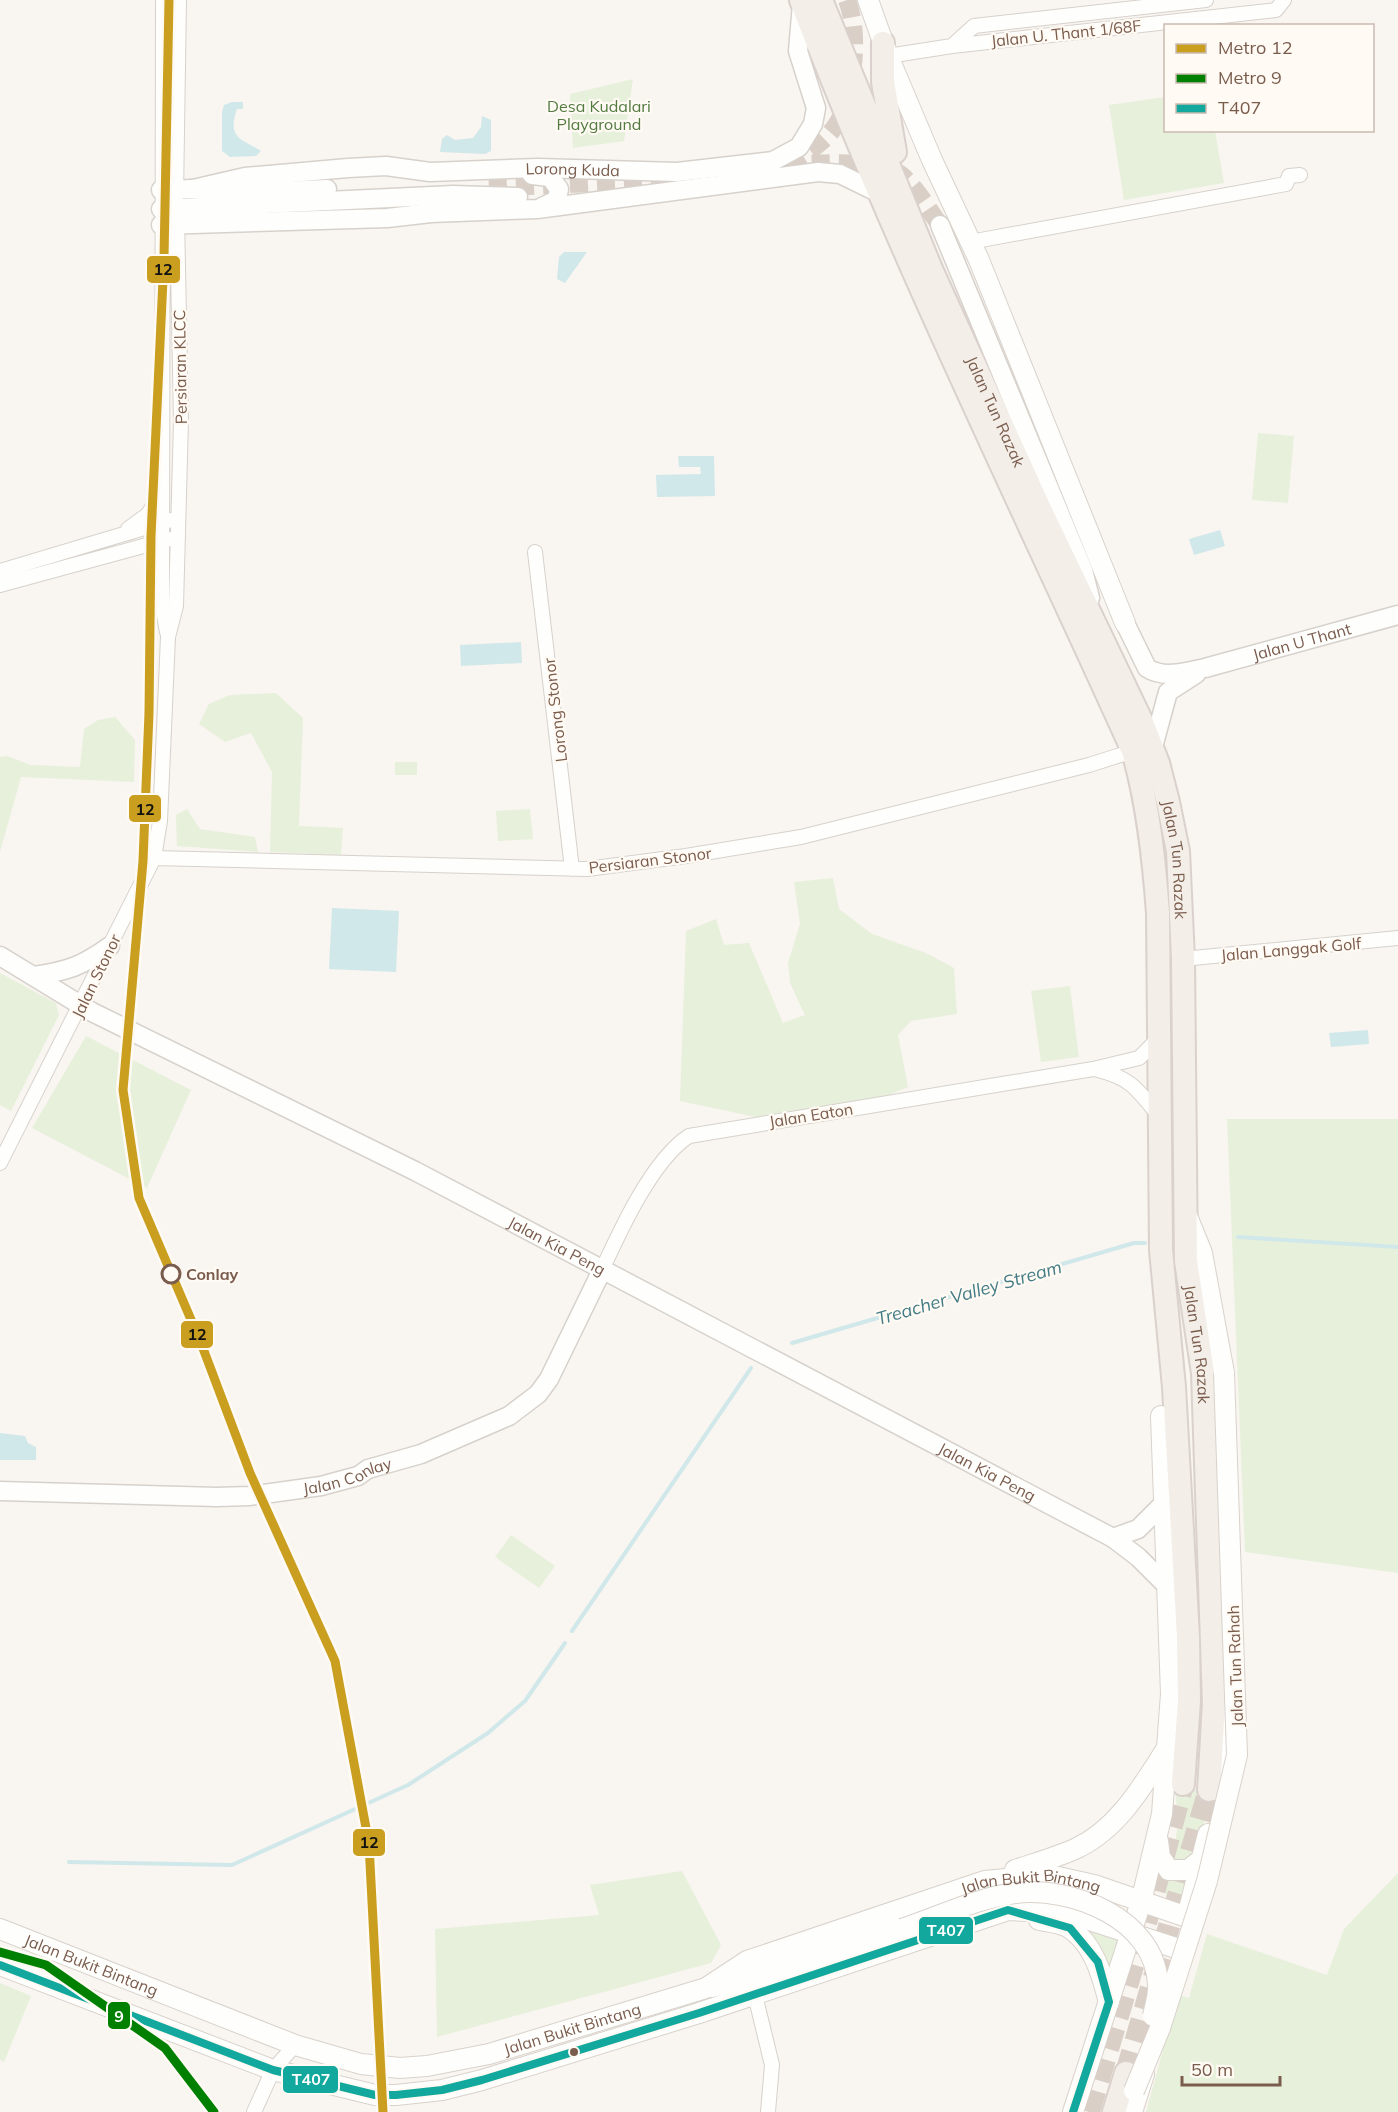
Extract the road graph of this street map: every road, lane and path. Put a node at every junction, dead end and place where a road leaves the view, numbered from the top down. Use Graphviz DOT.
graph roads {
  1 [pos="163,0"];
  2 [pos="179,0"];
  3 [pos="868,0"];
  4 [pos="1206,0"];
  5 [pos="1284,0"];
  6 [pos="808,1"];
  7 [pos="952,46"];
  8 [pos="885,50"];
  9 [pos="511,169"];
  10 [pos="1300,175"];
  11 [pos="176,189"];
  12 [pos="451,189"];
  13 [pos="879,193"];
  14 [pos="518,197"];
  15 [pos="537,209"];
  16 [pos="909,215"];
  17 [pos="169,216"];
  18 [pos="940,225"];
  19 [pos="969,242"];
  20 [pos="164,492"];
  21 [pos="179,518"];
  22 [pos="163,522"];
  23 [pos="116,536"];
  24 [pos="178,537"];
  25 [pos="162,541"];
  26 [pos="535,552"];
  27 [pos="0,571"];
  28 [pos="0,585"];
  29 [pos="1398,615"];
  30 [pos="1125,623"];
  31 [pos="168,637"];
  32 [pos="1102,640"];
  33 [pos="1205,668"];
  34 [pos="1143,749"];
  35 [pos="154,858"];
  36 [pos="572,869"];
  37 [pos="1398,938"];
  38 [pos="110,946"];
  39 [pos="0,956"];
  40 [pos="1183,959"];
  41 [pos="34,976"];
  42 [pos="82,1004"];
  43 [pos="1160,1037"];
  44 [pos="1093,1069"];
  45 [pos="1160,1119"];
  46 [pos="0,1163"];
  47 [pos="602,1270"];
  48 [pos="1162,1277"];
  49 [pos="1214,1373"];
  50 [pos="1161,1416"];
  51 [pos="0,1491"];
  52 [pos="1164,1503"];
  53 [pos="1113,1538"];
  54 [pos="1168,1587"];
  55 [pos="1168,1745"];
  56 [pos="1183,1784"];
  57 [pos="1209,1790"];
  58 [pos="1158,1840"];
  59 [pos="1202,1859"];
  60 [pos="985,1881"];
  61 [pos="1140,1902"];
  62 [pos="1008,1910"];
  63 [pos="1187,1917"];
  64 [pos="0,1929"];
  65 [pos="1131,1931"];
  66 [pos="1179,1949"];
  67 [pos="0,1965"];
  68 [pos="706,1988"];
  69 [pos="754,1995"];
  70 [pos="1109,2002"];
  71 [pos="295,2045"];
  72 [pos="273,2070"];
  73 [pos="1130,2082"];
  74 [pos="254,2112"];
  75 [pos="768,2112"];
  76 [pos="1073,2112"];
  77 [pos="1114,2112"];
  78 [pos="1127,2112"];
  79 [pos="1132,2112"];
  1 -- 11 [label="street, Persiaran KLCC"];
  2 -- 11 [label="street, Persiaran KLCC"];
  3 -- 8 [label="main road"];
  4 -- 7 [label="street, Jalan U. Thant 1/68F"];
  5 -- 7 [label="street, Jalan U. Thant 1/68F"];
  6 -- 9 [label="street, Lorong Kuda"];
  6 -- 13 [label="main road, Jalan Tun Razak"];
  6 -- 16 [label="main road, Jalan Tun Razak"];
  7 -- 8 [label="street, Jalan U. Thant 1/68F"];
  8 -- 16 [label="main road"];
  8 -- 19 [label="main road"];
  9 -- 11 [label="street, Lorong Kuda"];
  9 -- 15 [label="street"];
  10 -- 19 [label="street"];
  11 -- 12 [label="street"];
  11 -- 17 [label="street, Persiaran KLCC"];
  13 -- 15 [label="street, Lorong Kuda"];
  13 -- 34 [label="main road, Jalan Tun Razak"];
  14 -- 17 [label="street"];
  15 -- 17 [label="street, Lorong Kuda"];
  16 -- 32 [label="main road, Jalan Tun Razak"];
  17 -- 20 [label="street, Persiaran KLCC"];
  17 -- 21 [label="street, Persiaran KLCC"];
  18 -- 32 [label="street"];
  19 -- 30 [label="main road"];
  20 -- 22 [label="street, Persiaran KLCC"];
  20 -- 23 [label="street"];
  21 -- 22 [label="street"];
  21 -- 24 [label="street, Persiaran KLCC"];
  22 -- 23 [label="street"];
  22 -- 25 [label="street, Persiaran KLCC"];
  23 -- 27 [label="street"];
  24 -- 25 [label="street"];
  24 -- 31 [label="street, Jalan Stonor"];
  25 -- 28 [label="street"];
  25 -- 31 [label="street, Jalan Stonor"];
  26 -- 36 [label="street, Lorong Stonor"];
  29 -- 33 [label="street, Jalan U Thant"];
  30 -- 33 [label="street, Jalan U Thant"];
  31 -- 35 [label="street, Jalan Stonor"];
  32 -- 34 [label="main road, Jalan Tun Razak"];
  33 -- 34 [label="street, Jalan U Thant"];
  34 -- 36 [label="street, Persiaran Stonor"];
  34 -- 40 [label="main road, Jalan Tun Razak"];
  34 -- 43 [label="main road, Jalan Tun Razak"];
  35 -- 36 [label="street, Persiaran Stonor"];
  35 -- 38 [label="street, Jalan Stonor"];
  37 -- 40 [label="street, Jalan Langgak Golf"];
  38 -- 41 [label="street"];
  38 -- 42 [label="street, Jalan Stonor"];
  39 -- 41 [label="street, Jalan Kia Peng"];
  40 -- 49 [label="main road, Jalan Tun Razak"];
  41 -- 42 [label="street, Jalan Kia Peng"];
  42 -- 46 [label="street, Jalan Stonor"];
  42 -- 47 [label="street, Jalan Kia Peng"];
  43 -- 44 [label="street, Jalan Eaton"];
  43 -- 45 [label="main road, Jalan Tun Razak"];
  44 -- 45 [label="street, Jalan Eaton"];
  44 -- 47 [label="street, Jalan Eaton"];
  45 -- 48 [label="main road, Jalan Tun Razak"];
  47 -- 51 [label="street, Jalan Conlay"];
  47 -- 53 [label="street, Jalan Kia Peng"];
  48 -- 50 [label="main road"];
  48 -- 56 [label="main road, Jalan Tun Razak"];
  49 -- 57 [label="main road, Jalan Tun Razak"];
  49 -- 59 [label="main road"];
  49 -- 73 [label="main road, Jalan Tun Rahah, bridge"];
  50 -- 52 [label="main road"];
  52 -- 53 [label="street"];
  52 -- 54 [label="main road"];
  53 -- 54 [label="street, Jalan Kia Peng"];
  54 -- 55 [label="main road"];
  55 -- 58 [label="main road"];
  55 -- 60 [label="main road"];
  58 -- 59 [label="main road"];
  58 -- 61 [label="main road"];
  59 -- 63 [label="main road"];
  60 -- 61 [label="main road, Jalan Bukit Bintang"];
  60 -- 68 [label="main road, Jalan Bukit Bintang"];
  61 -- 63 [label="main road, Jalan Bukit Bintang"];
  61 -- 65 [label="main road"];
  62 -- 65 [label="main road, Jalan Bukit Bintang"];
  62 -- 69 [label="main road, Jalan Bukit Bintang"];
  62 -- 70 [label="main road"];
  63 -- 66 [label="main road"];
  64 -- 71 [label="main road, Jalan Bukit Bintang"];
  65 -- 66 [label="main road, Jalan Bukit Bintang"];
  65 -- 70 [label="main road"];
  66 -- 79 [label="main road"];
  67 -- 72 [label="main road, Jalan Bukit Bintang"];
  68 -- 71 [label="main road, Jalan Bukit Bintang"];
  68 -- 73 [label="main road, bridge"];
  69 -- 72 [label="main road, Jalan Bukit Bintang"];
  69 -- 75 [label="street"];
  70 -- 76 [label="main road"];
  71 -- 72 [label="street"];
  72 -- 74 [label="street"];
  73 -- 77 [label="main road"];
  73 -- 78 [label="main road, Jalan Tun Rahah"];
}
